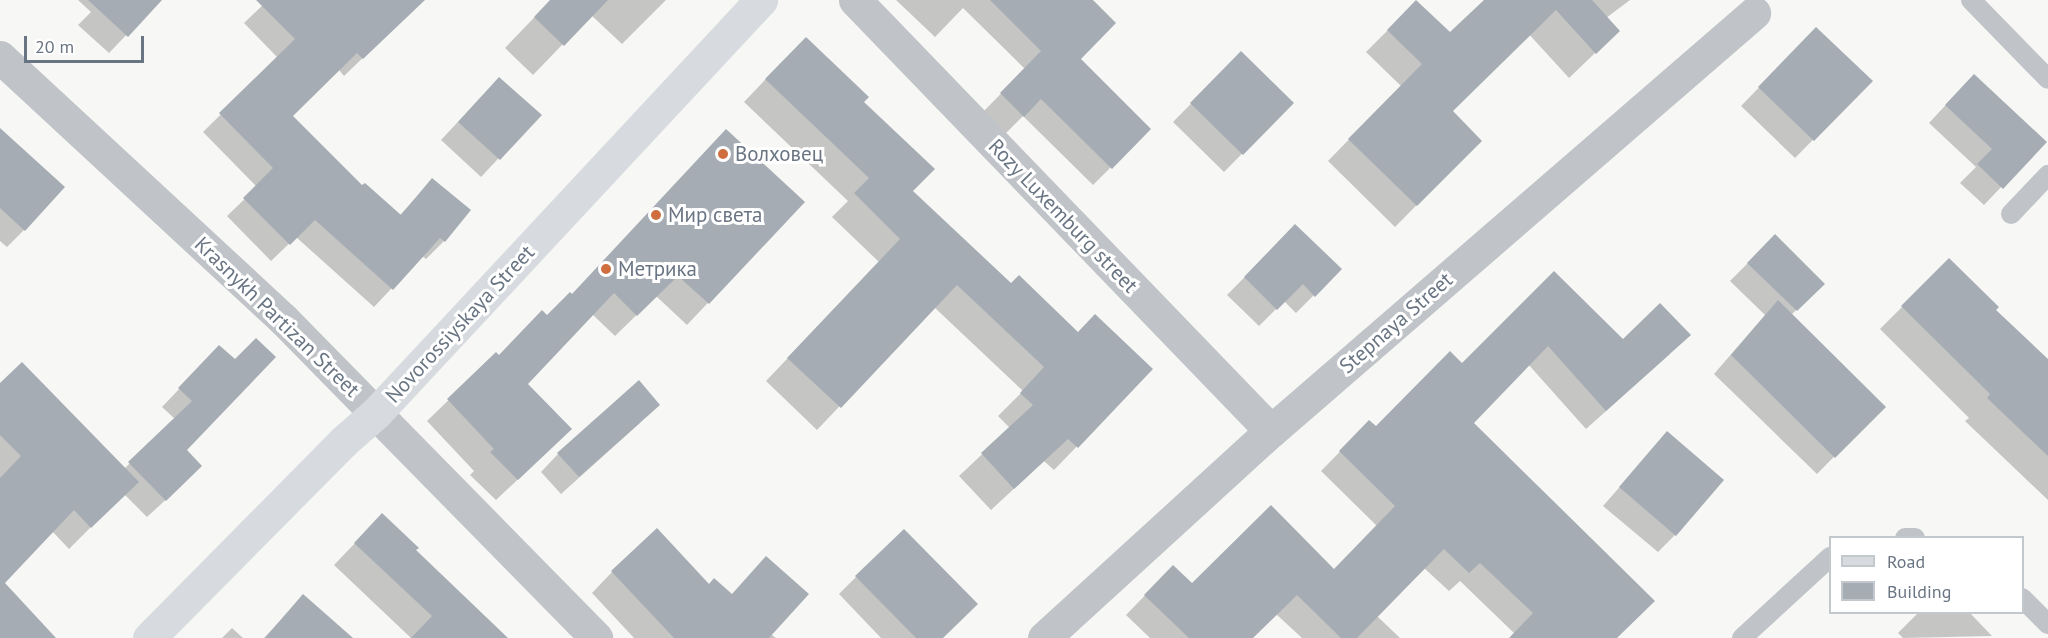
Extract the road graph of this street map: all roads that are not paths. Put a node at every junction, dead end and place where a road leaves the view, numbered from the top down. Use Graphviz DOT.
graph roads {
  1 [pos="761,0"];
  2 [pos="855,0"];
  3 [pos="1971,0"];
  4 [pos="1762,7"];
  5 [pos="0,57"];
  6 [pos="2048,79"];
  7 [pos="2048,175"];
  8 [pos="2011,214"];
  9 [pos="376,413"];
  10 [pos="1271,431"];
  11 [pos="1829,558"];
  12 [pos="2024,600"];
  13 [pos="2048,624"];
  14 [pos="149,638"];
  15 [pos="596,638"];
  16 [pos="1044,638"];
  17 [pos="1742,638"];
  1 -- 9 [label="street, Novorossiyskaya Street"];
  2 -- 10 [label="street, Rozy Luxemburg street"];
  3 -- 6 [label="lane"];
  4 -- 10 [label="street, Stepnaya Street"];
  5 -- 9 [label="street, Krasnykh Partizan Street"];
  7 -- 8 [label="lane"];
  9 -- 14 [label="street, Novorossiyskaya Street"];
  9 -- 15 [label="street, Krasnykh Partizan Street"];
  10 -- 16 [label="street, Stepnaya Street"];
  11 -- 17 [label="lane"];
  12 -- 13 [label="lane"];
}
